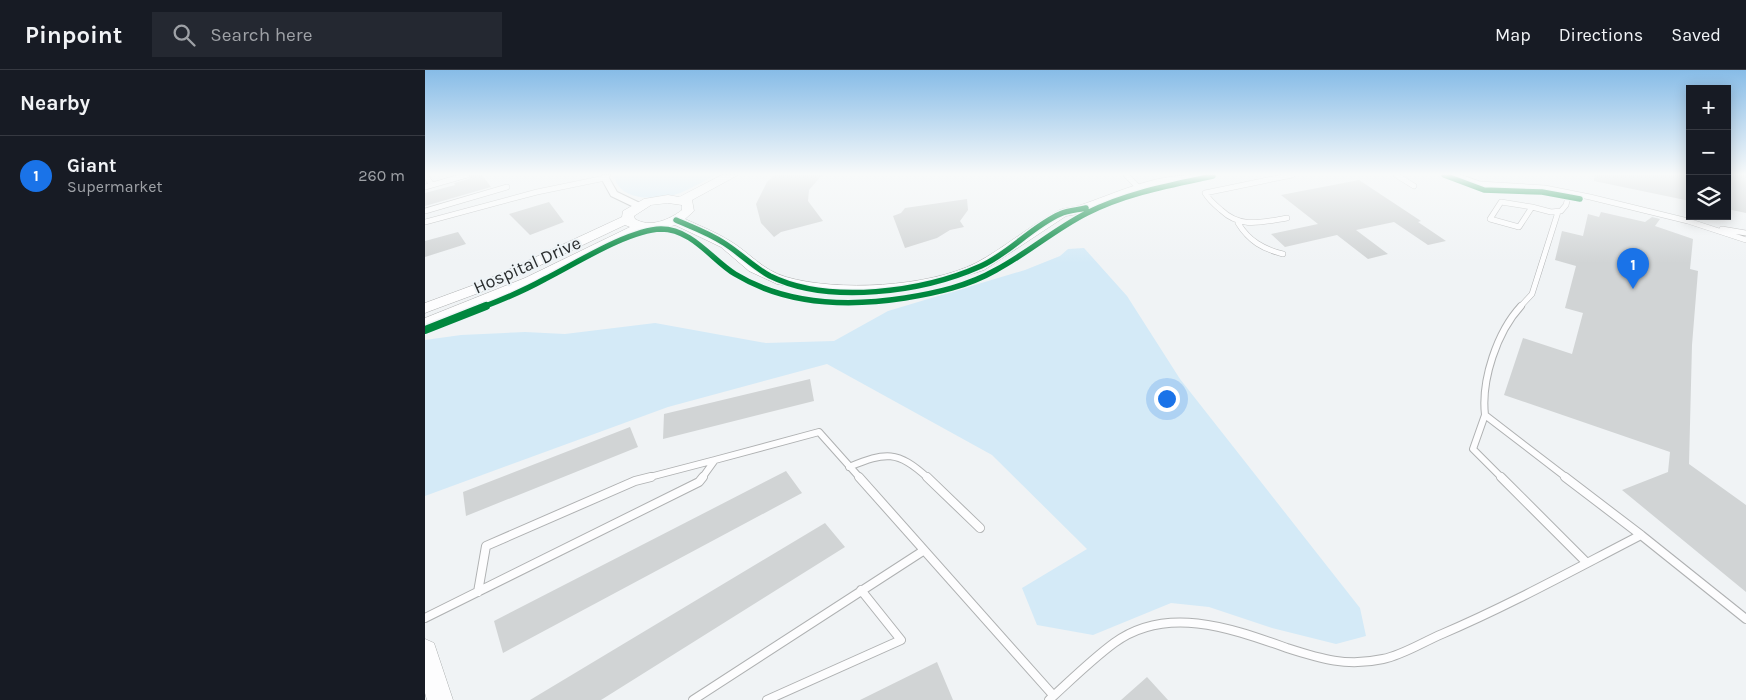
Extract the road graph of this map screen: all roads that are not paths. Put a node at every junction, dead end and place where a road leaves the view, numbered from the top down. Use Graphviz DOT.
graph roads {
  1 [pos="446,204"];
  2 [pos="489,204"];
  3 [pos="636,204"];
  4 [pos="644,204"];
  5 [pos="687,204"];
  6 [pos="1089,204"];
  7 [pos="1215,204"];
  8 [pos="1499,204"];
  9 [pos="1516,204"];
  10 [pos="1566,204"];
  11 [pos="1615,204"];
  12 [pos="440,206"];
  13 [pos="639,206"];
  14 [pos="1532,207"];
  15 [pos="425,211"];
  16 [pos="1558,212"];
  17 [pos="446,216"];
  18 [pos="1287,218"];
  19 [pos="627,219"];
  20 [pos="677,220"];
  21 [pos="425,222"];
  22 [pos="1238,223"];
  23 [pos="643,226"];
  24 [pos="1715,229"];
  25 [pos="1746,233"];
  26 [pos="1746,240"];
  27 [pos="1283,254"];
  28 [pos="425,308"];
  29 [pos="425,324"];
  30 [pos="1485,415"];
  31 [pos="715,460"];
  32 [pos="849,467"];
  33 [pos="980,528"];
  34 [pos="1641,535"];
  35 [pos="923,550"];
  36 [pos="1586,562"];
  37 [pos="861,590"];
  38 [pos="479,592"];
  39 [pos="425,618"];
  40 [pos="1746,619"];
  41 [pos="425,651"];
  42 [pos="1051,698"];
  43 [pos="440,700"];
  44 [pos="693,700"];
  45 [pos="767,700"];
  1 -- 12 [label="lane"];
  2 -- 17 [label="lane"];
  3 -- 13 [label="street"];
  4 -- 13 [label="street"];
  5 -- 20 [label="street"];
  6 -- 20 [label="street"];
  7 -- 22 [label="lane"];
  8 -- 14 [label="lane"];
  9 -- 14 [label="lane"];
  10 -- 16 [label="lane"];
  11 -- 24 [label="lane"];
  12 -- 15 [label="lane"];
  12 -- 17 [label="lane"];
  13 -- 19 [label="street"];
  14 -- 16 [label="lane"];
  16 -- 30 [label="lane"];
  17 -- 21 [label="lane"];
  18 -- 22 [label="lane"];
  19 -- 23 [label="street"];
  19 -- 28 [label="street, Hospital Drive"];
  20 -- 23 [label="street"];
  22 -- 27 [label="lane"];
  23 -- 29 [label="street, Hospital Drive"];
  24 -- 25 [label="lane"];
  24 -- 26 [label="lane"];
  30 -- 34 [label="lane"];
  30 -- 36 [label="lane"];
  31 -- 32 [label="lane"];
  31 -- 38 [label="lane"];
  31 -- 38 [label="lane"];
  32 -- 33 [label="lane"];
  32 -- 35 [label="lane"];
  34 -- 36 [label="lane"];
  34 -- 40 [label="lane"];
  35 -- 37 [label="lane"];
  35 -- 42 [label="lane"];
  36 -- 42 [label="lane"];
  37 -- 44 [label="lane"];
  37 -- 45 [label="lane"];
  38 -- 39 [label="lane"];
  41 -- 43 [label="street"];
}
